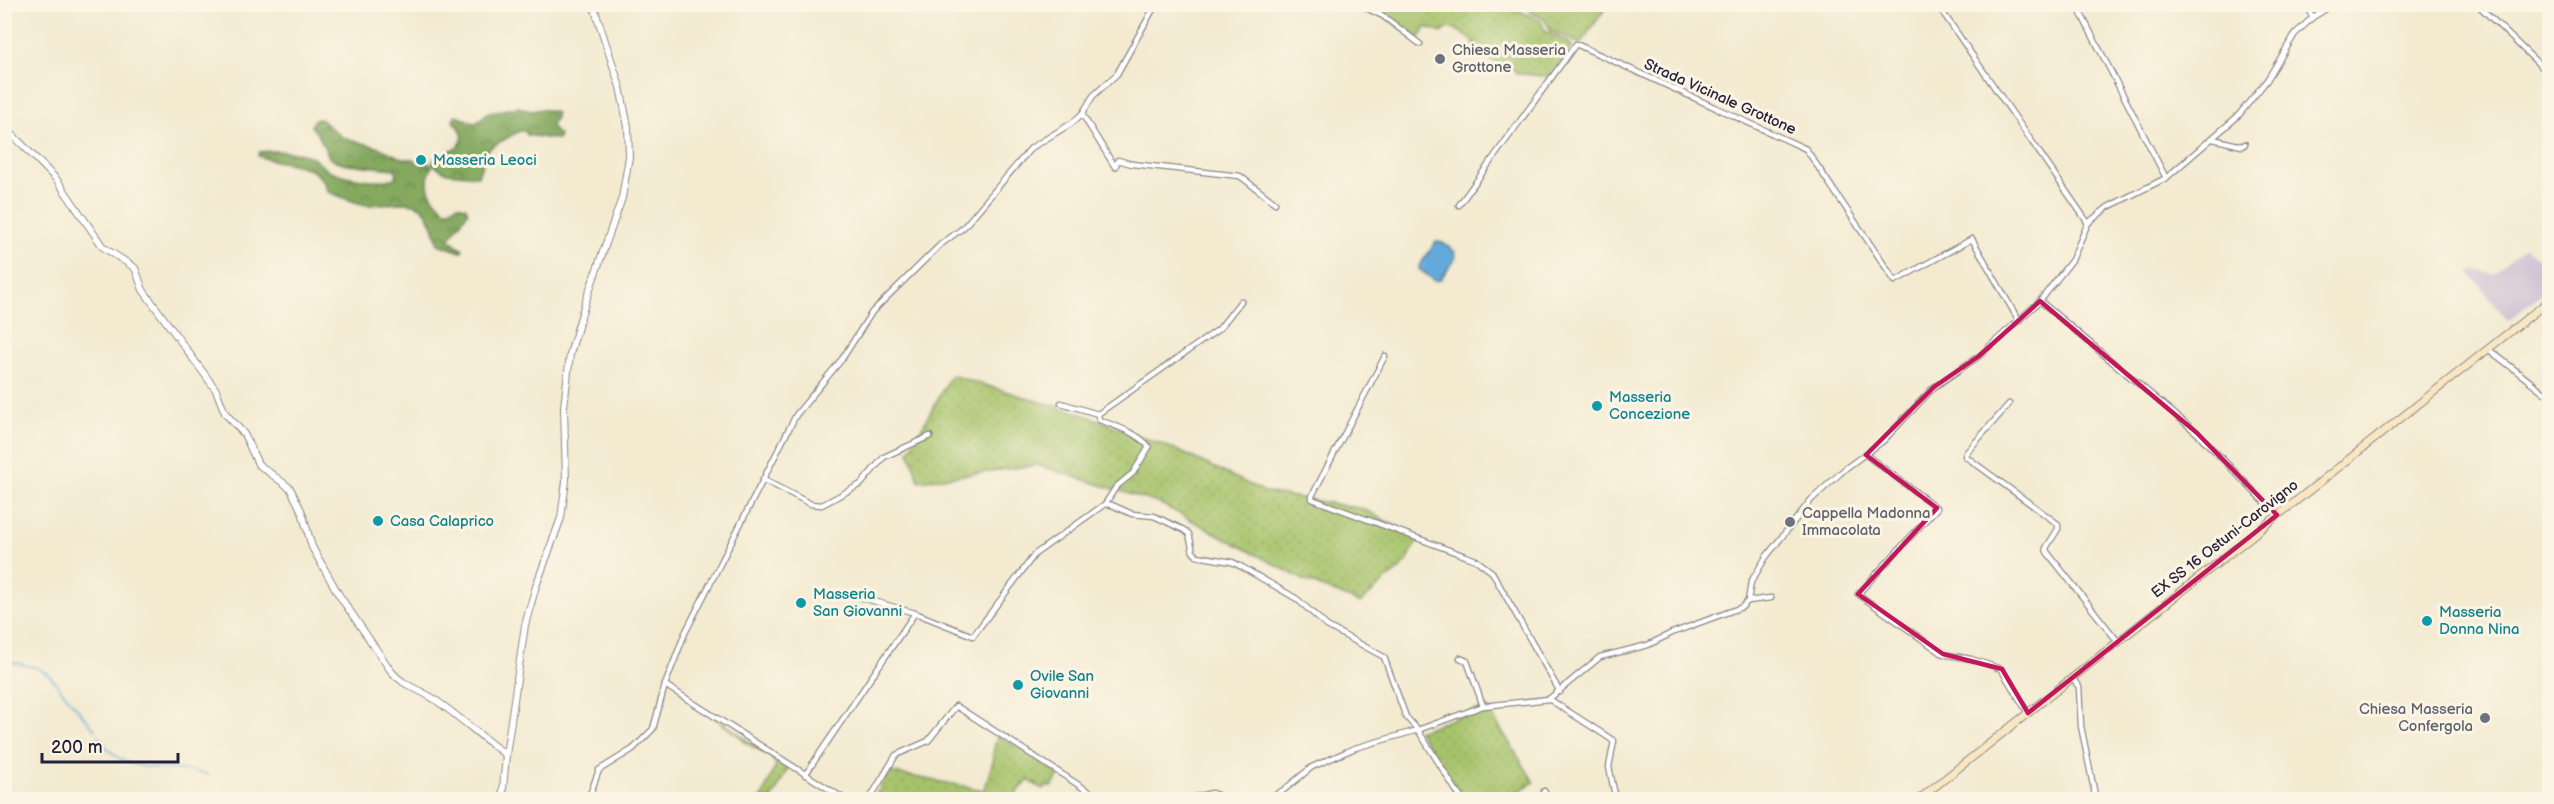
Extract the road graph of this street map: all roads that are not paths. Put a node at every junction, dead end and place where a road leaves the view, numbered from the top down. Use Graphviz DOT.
graph roads {
  1 [pos="593,4"];
  2 [pos="1155,4"];
  3 [pos="1358,4"];
  4 [pos="1937,4"];
  5 [pos="2076,4"];
  6 [pos="2304,4"];
  7 [pos="2334,4"];
  8 [pos="2477,4"];
  9 [pos="2313,17"];
  10 [pos="1420,44"];
  11 [pos="2550,75"];
  12 [pos="1082,114"];
  13 [pos="4,126"];
  14 [pos="2213,138"];
  15 [pos="2245,144"];
  16 [pos="2166,178"];
  17 [pos="1275,203"];
  18 [pos="1459,205"];
  19 [pos="2088,223"];
  20 [pos="2040,300"];
  21 [pos="2550,300"];
  22 [pos="1241,301"];
  23 [pos="2019,321"];
  24 [pos="2488,349"];
  25 [pos="1385,356"];
  26 [pos="2550,398"];
  27 [pos="1061,403"];
  28 [pos="2009,404"];
  29 [pos="1098,414"];
  30 [pos="930,436"];
  31 [pos="1866,455"];
  32 [pos="764,480"];
  33 [pos="1105,504"];
  34 [pos="2277,515"];
  35 [pos="852,595"];
  36 [pos="1771,597"];
  37 [pos="1748,601"];
  38 [pos="915,613"];
  39 [pos="2118,643"];
  40 [pos="1460,658"];
  41 [pos="2072,678"];
  42 [pos="665,685"];
  43 [pos="1560,692"];
  44 [pos="1548,699"];
  45 [pos="1483,706"];
  46 [pos="2028,713"];
  47 [pos="1418,730"];
  48 [pos="506,754"];
  49 [pos="805,775"];
  50 [pos="1544,790"];
  51 [pos="502,800"];
  52 [pos="588,800"];
  53 [pos="846,800"];
  54 [pos="869,800"];
  55 [pos="1102,800"];
  56 [pos="1184,800"];
  57 [pos="1231,800"];
  58 [pos="1268,800"];
  59 [pos="1462,800"];
  60 [pos="1549,800"];
  61 [pos="1616,800"];
  62 [pos="1918,800"];
  63 [pos="2096,800"];
  1 -- 48 [label="street"];
  2 -- 12 [label="street"];
  3 -- 10 [label="street"];
  4 -- 19 [label="street"];
  5 -- 16 [label="street"];
  6 -- 9 [label="street"];
  7 -- 9 [label="street"];
  8 -- 11 [label="street"];
  9 -- 14 [label="street"];
  12 -- 17 [label="street"];
  12 -- 32 [label="street"];
  13 -- 48 [label="street"];
  14 -- 15 [label="street"];
  14 -- 16 [label="street"];
  16 -- 19 [label="street"];
  18 -- 23 [label="street, Strada Vicinale Grottone"];
  19 -- 20 [label="street"];
  20 -- 23 [label="street"];
  20 -- 34 [label="street"];
  21 -- 24 [label="main road, EX SS 16 Ostuni-Carovigno"];
  22 -- 29 [label="street"];
  23 -- 31 [label="street"];
  24 -- 26 [label="street"];
  24 -- 34 [label="main road, EX SS 16 Ostuni-Carovigno"];
  25 -- 43 [label="street"];
  27 -- 29 [label="street"];
  28 -- 39 [label="street"];
  29 -- 33 [label="street"];
  30 -- 32 [label="street"];
  31 -- 37 [label="street"];
  31 -- 46 [label="street"];
  32 -- 42 [label="street"];
  33 -- 38 [label="street"];
  33 -- 47 [label="street"];
  34 -- 39 [label="main road, EX SS 16 Ostuni-Carovigno"];
  35 -- 38 [label="street"];
  36 -- 37 [label="street"];
  37 -- 43 [label="street"];
  38 -- 49 [label="street"];
  39 -- 41 [label="main road, EX SS 16 Ostuni-Carovigno"];
  40 -- 45 [label="street"];
  41 -- 46 [label="main road, EX SS 16 Ostuni-Carovigno"];
  41 -- 63 [label="street"];
  42 -- 49 [label="street"];
  42 -- 52 [label="street"];
  43 -- 44 [label="street"];
  44 -- 45 [label="street"];
  44 -- 61 [label="street"];
  45 -- 47 [label="street"];
  46 -- 62 [label="main road, EX SS 16 Ostuni-Carovigno"];
  47 -- 58 [label="street"];
  47 -- 59 [label="street"];
  48 -- 51 [label="street"];
  49 -- 53 [label="street"];
  50 -- 60 [label="street"];
  54 -- 55 [label="street"];
  56 -- 57 [label="street"];
}
